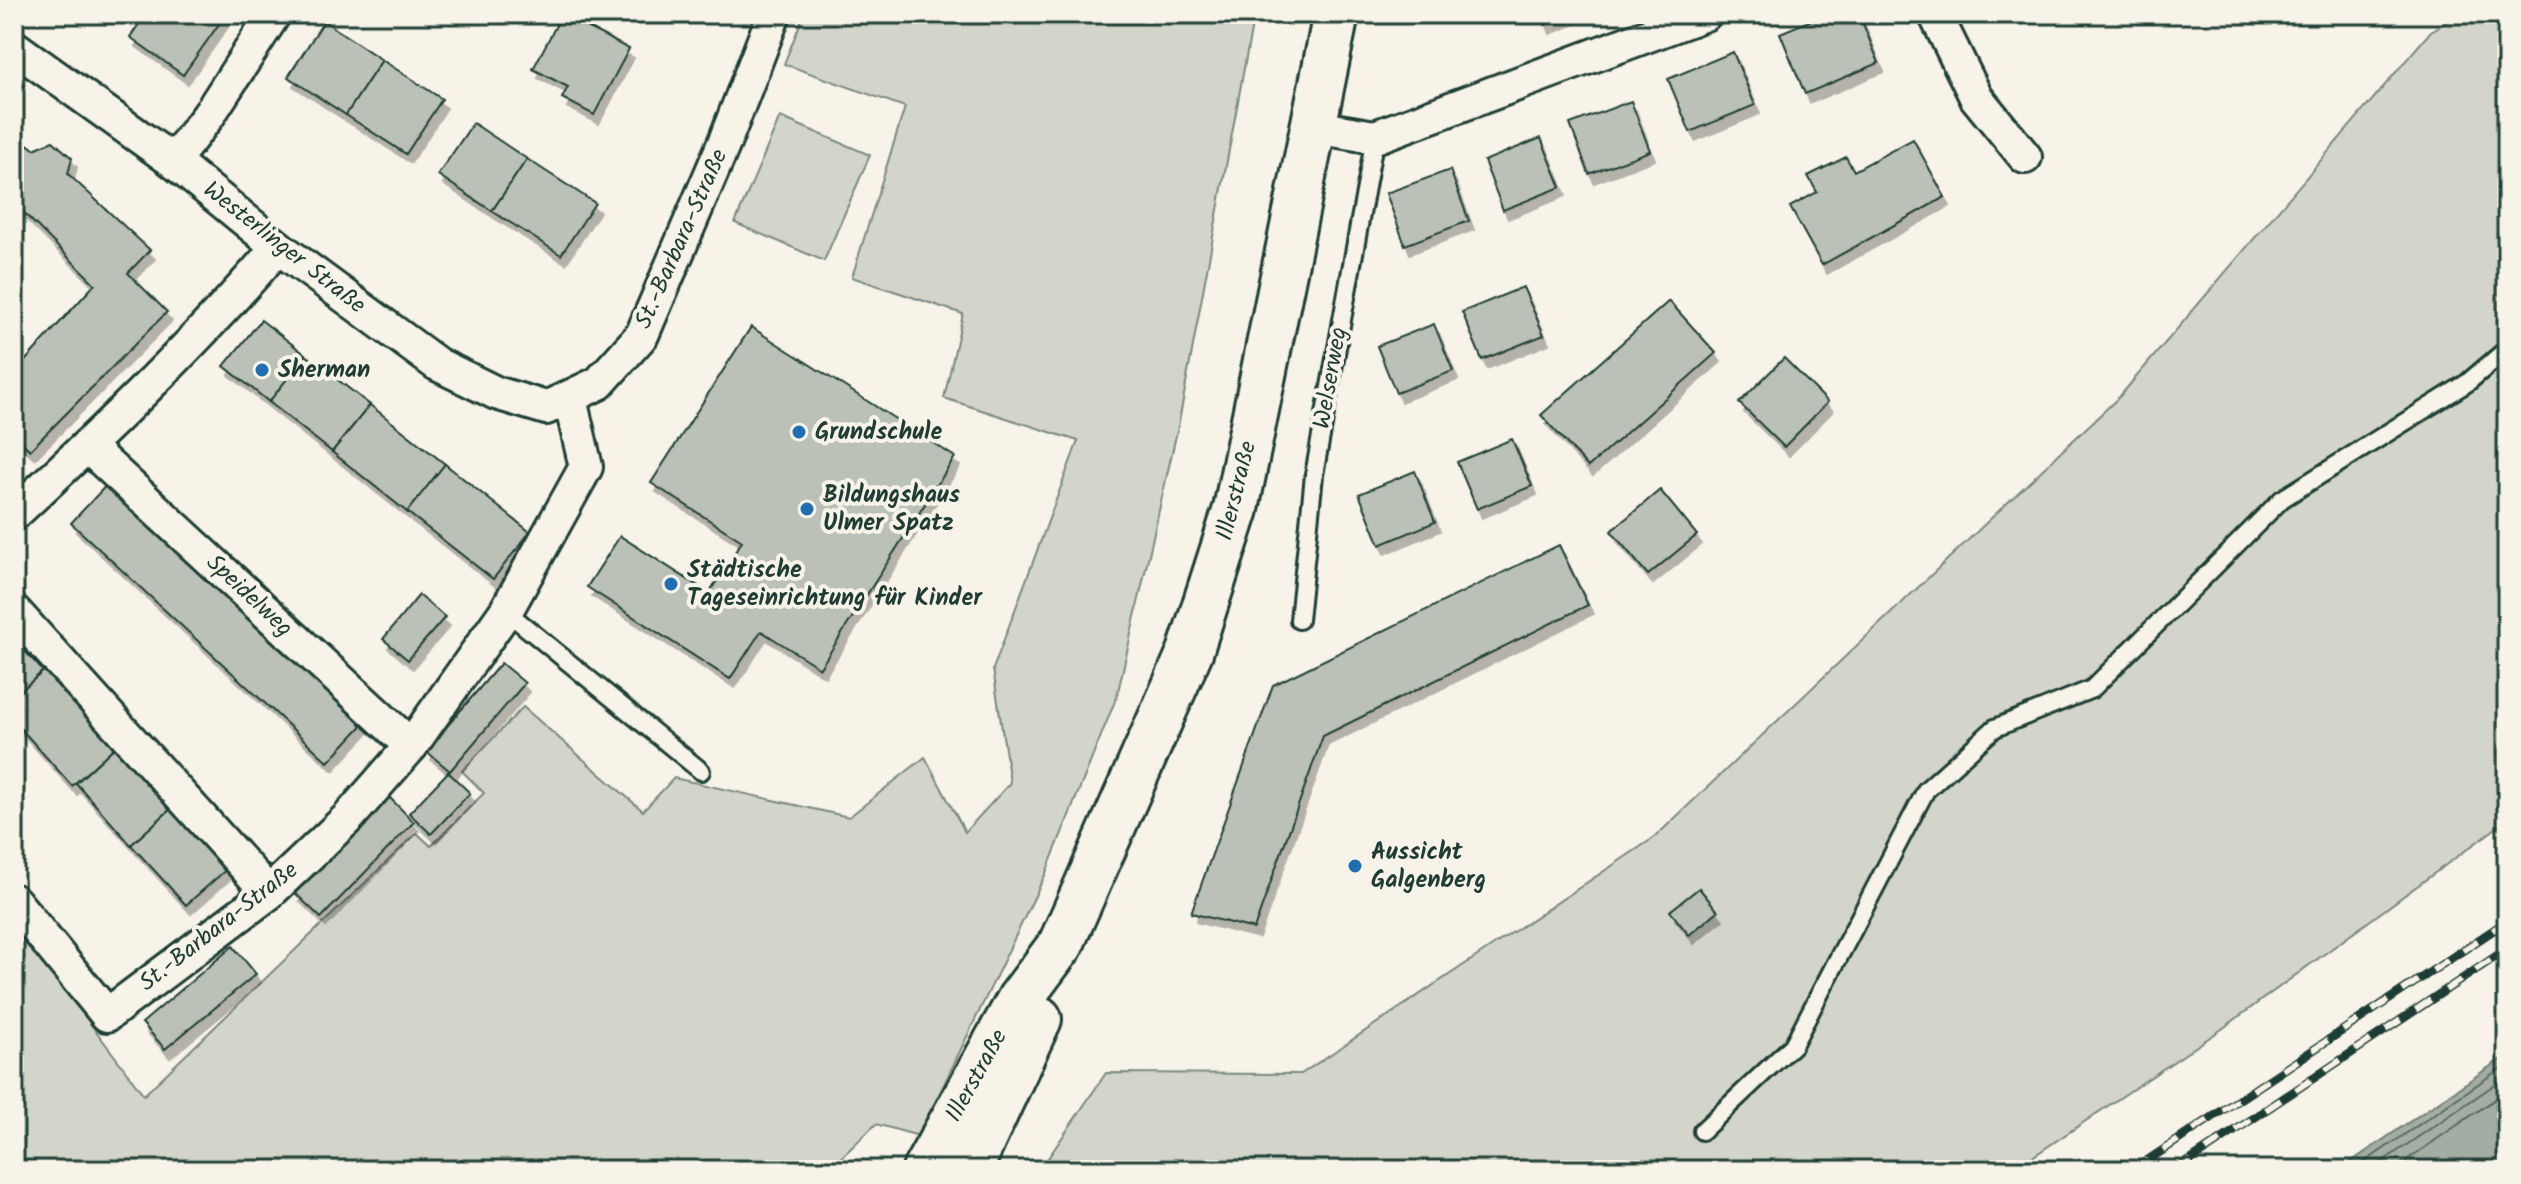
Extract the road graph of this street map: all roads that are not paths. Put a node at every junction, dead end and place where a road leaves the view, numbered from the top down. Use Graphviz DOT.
graph roads {
  1 [pos="274,14"];
  2 [pos="774,14"];
  3 [pos="1336,14"];
  4 [pos="1705,14"];
  5 [pos="1935,14"];
  6 [pos="14,47"];
  7 [pos="1315,127"];
  8 [pos="1375,137"];
  9 [pos="2025,157"];
  10 [pos="173,161"];
  11 [pos="278,247"];
  12 [pos="2507,349"];
  13 [pos="570,399"];
  14 [pos="87,446"];
  15 [pos="14,514"];
  16 [pos="14,611"];
  17 [pos="506,611"];
  18 [pos="1299,620"];
  19 [pos="411,746"];
  20 [pos="701,771"];
  21 [pos="269,893"];
  22 [pos="14,901"];
  23 [pos="1061,944"];
  24 [pos="1702,1131"];
  25 [pos="925,1170"];
  26 [pos="969,1170"];
  1 -- 10 [label="street"];
  2 -- 13 [label="street, St.-Barbara-Straße"];
  3 -- 7 [label="main road, Illerstraße"];
  4 -- 8 [label="street"];
  5 -- 9 [label="street"];
  6 -- 10 [label="street, Westerlinger Straße"];
  7 -- 8 [label="street"];
  7 -- 23 [label="main road, Illerstraße"];
  8 -- 18 [label="lane, Welserweg"];
  10 -- 11 [label="street, Westerlinger Straße"];
  11 -- 13 [label="street, Westerlinger Straße"];
  11 -- 14 [label="street"];
  12 -- 24 [label="lane"];
  13 -- 17 [label="street, St.-Barbara-Straße"];
  14 -- 15 [label="street"];
  14 -- 19 [label="street, Speidelweg"];
  16 -- 21 [label="street"];
  17 -- 19 [label="street, St.-Barbara-Straße"];
  17 -- 20 [label="lane"];
  19 -- 21 [label="street, St.-Barbara-Straße"];
  21 -- 22 [label="street, St.-Barbara-Straße"];
  23 -- 25 [label="main road, Illerstraße"];
  23 -- 26 [label="main road, Illerstraße"];
}
